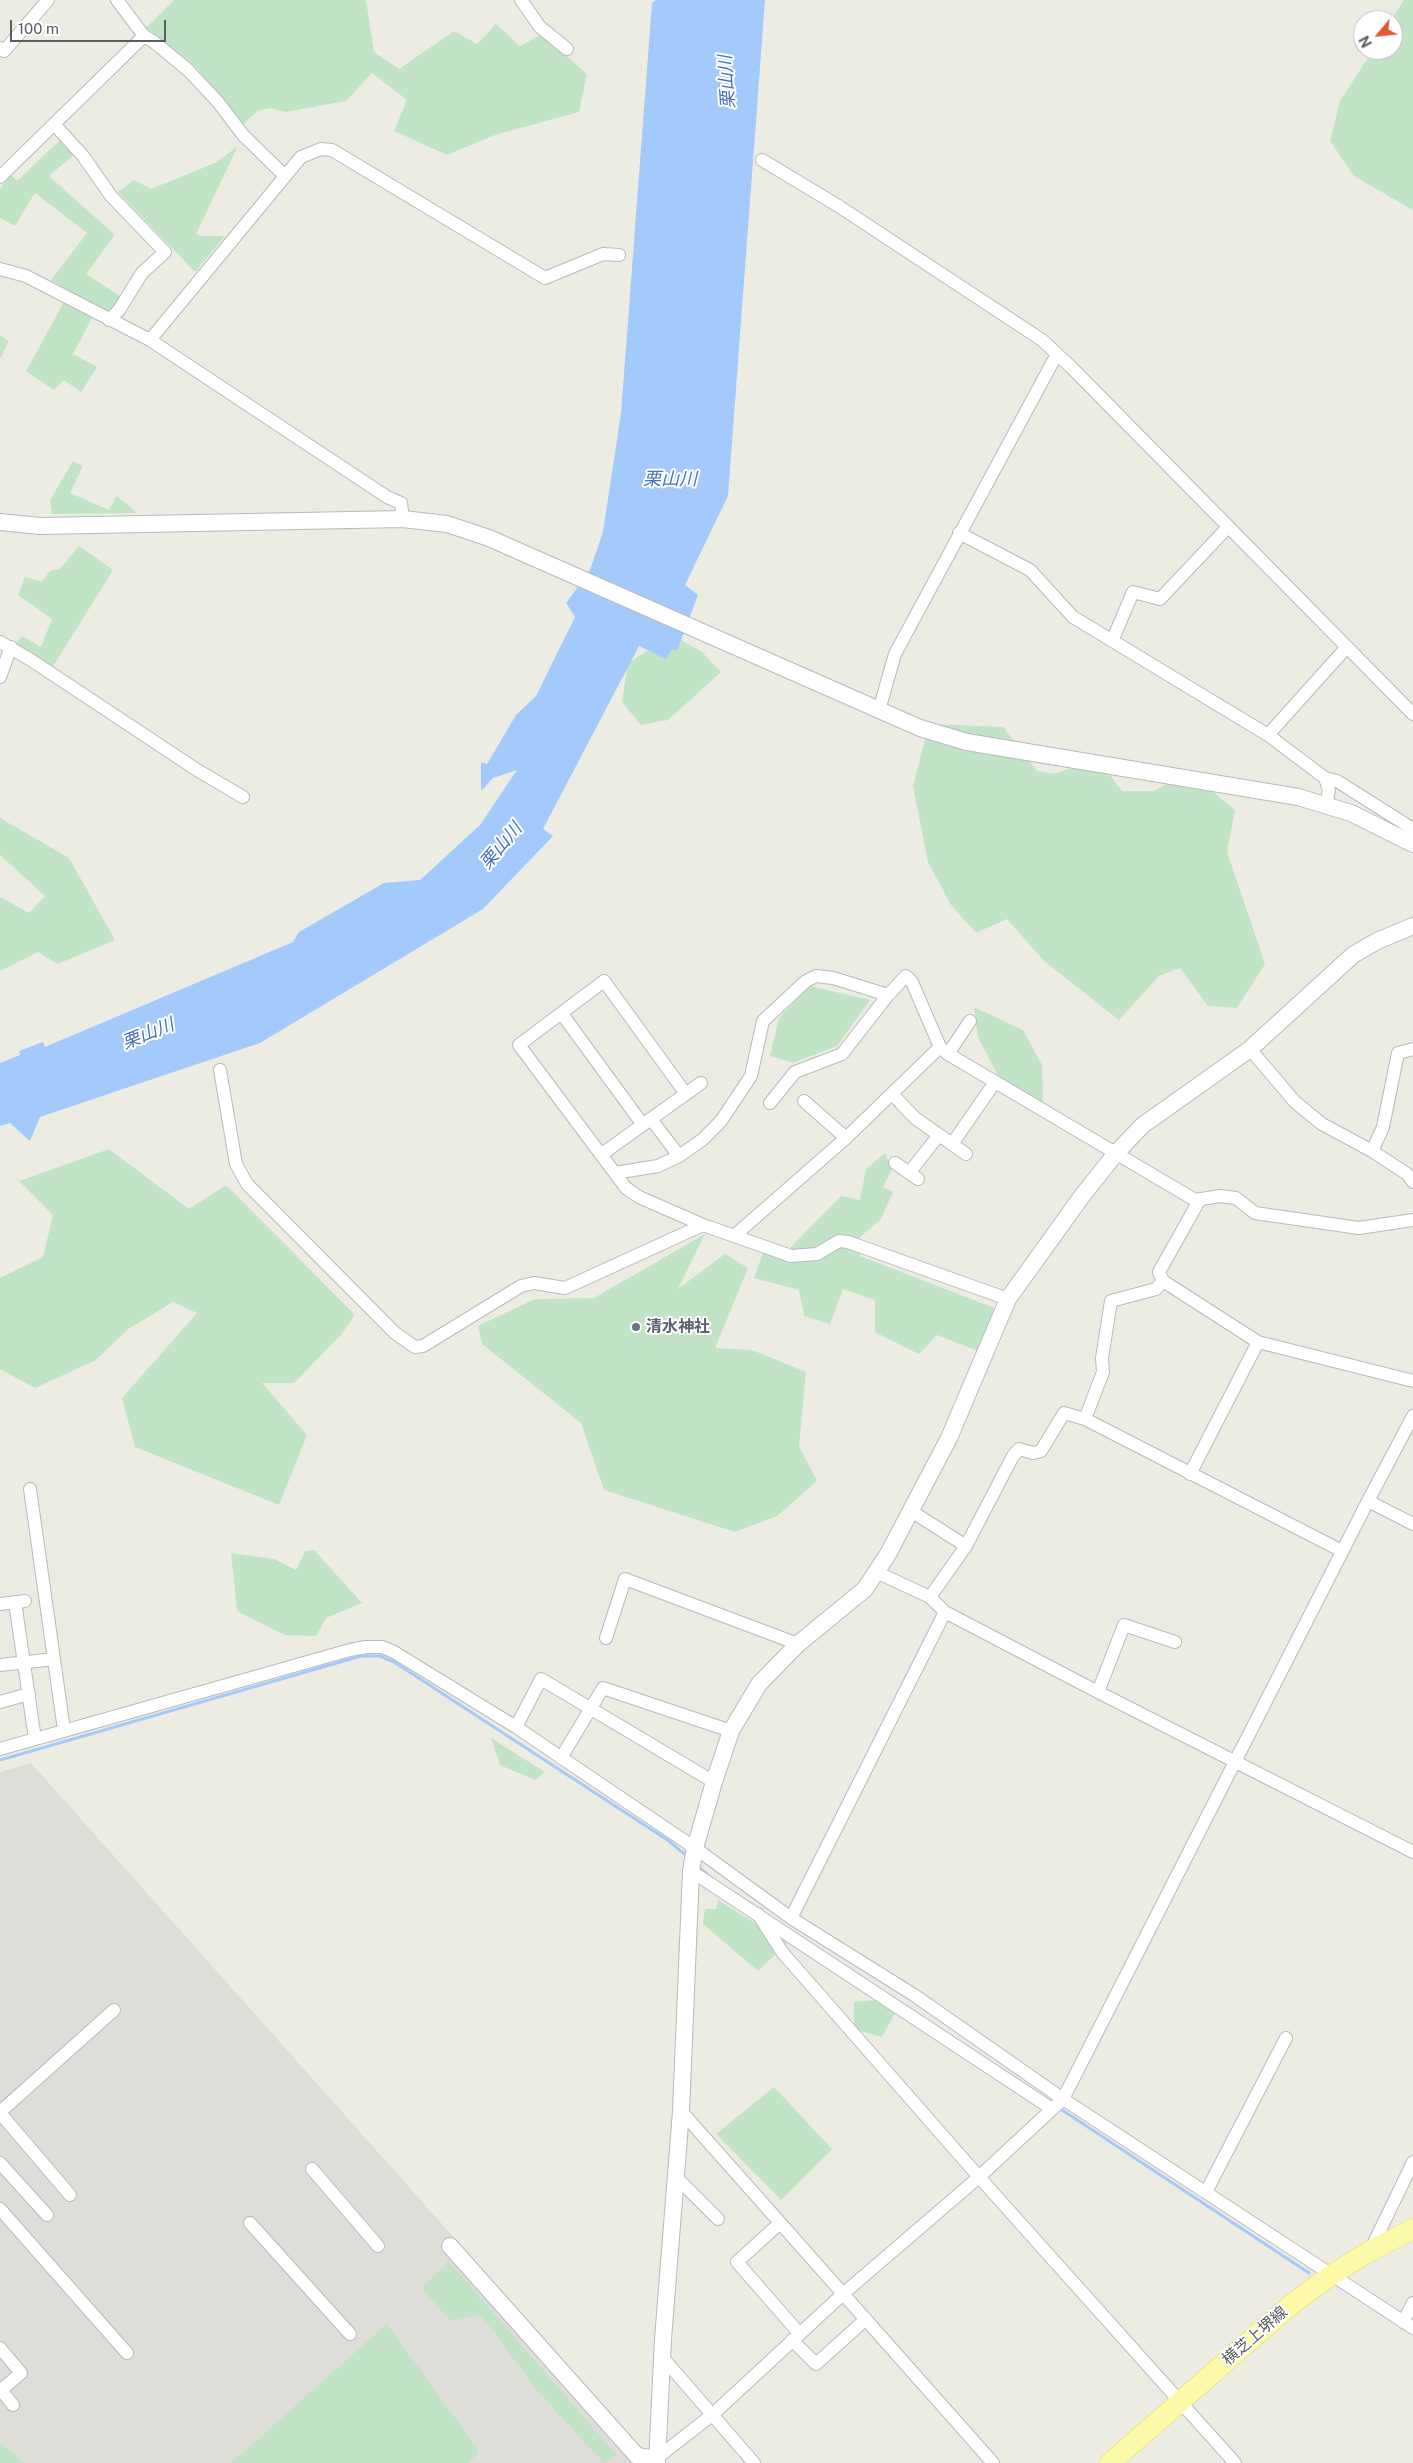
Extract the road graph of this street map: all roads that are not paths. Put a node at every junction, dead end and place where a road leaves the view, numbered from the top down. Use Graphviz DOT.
graph roads {
  1 [pos="48,0"];
  2 [pos="116,0"];
  3 [pos="520,0"];
  4 [pos="144,36"];
  5 [pos="0,48"];
  6 [pos="567,49"];
  7 [pos="54,124"];
  8 [pos="762,160"];
  9 [pos="284,175"];
  10 [pos="0,177"];
  11 [pos="620,255"];
  12 [pos="0,269"];
  13 [pos="109,320"];
  14 [pos="150,340"];
  15 [pos="1058,354"];
  16 [pos="403,519"];
  17 [pos="0,522"];
  18 [pos="1228,527"];
  19 [pos="960,533"];
  20 [pos="1113,639"];
  21 [pos="6,645"];
  22 [pos="1346,648"];
  23 [pos="0,677"];
  24 [pos="879,710"];
  25 [pos="1413,714"];
  26 [pos="1268,735"];
  27 [pos="1325,778"];
  28 [pos="243,798"];
  29 [pos="1326,805"];
  30 [pos="1413,829"];
  31 [pos="1413,844"];
  32 [pos="1413,926"];
  33 [pos="888,995"];
  34 [pos="562,1014"];
  35 [pos="970,1021"];
  36 [pos="1250,1049"];
  37 [pos="1413,1049"];
  38 [pos="944,1051"];
  39 [pos="220,1070"];
  40 [pos="995,1082"];
  41 [pos="701,1084"];
  42 [pos="686,1094"];
  43 [pos="893,1095"];
  44 [pos="804,1101"];
  45 [pos="770,1103"];
  46 [pos="647,1122"];
  47 [pos="938,1135"];
  48 [pos="846,1138"];
  49 [pos="952,1144"];
  50 [pos="1372,1151"];
  51 [pos="1117,1152"];
  52 [pos="602,1154"];
  53 [pos="966,1154"];
  54 [pos="679,1156"];
  55 [pos="894,1163"];
  56 [pos="615,1173"];
  57 [pos="1413,1182"];
  58 [pos="1200,1199"];
  59 [pos="1413,1220"];
  60 [pos="703,1225"];
  61 [pos="734,1236"];
  62 [pos="1163,1281"];
  63 [pos="1008,1299"];
  64 [pos="1258,1342"];
  65 [pos="1413,1381"];
  66 [pos="1413,1416"];
  67 [pos="1085,1419"];
  68 [pos="1190,1474"];
  69 [pos="30,1490"];
  70 [pos="1368,1500"];
  71 [pos="911,1511"];
  72 [pos="1413,1524"];
  73 [pos="966,1546"];
  74 [pos="1342,1551"];
  75 [pos="876,1572"];
  76 [pos="930,1597"];
  77 [pos="0,1604"];
  78 [pos="945,1612"];
  79 [pos="606,1638"];
  80 [pos="1175,1642"];
  81 [pos="798,1644"];
  82 [pos="54,1659"];
  83 [pos="24,1662"];
  84 [pos="0,1666"];
  85 [pos="1098,1692"];
  86 [pos="29,1694"];
  87 [pos="0,1702"];
  88 [pos="590,1710"];
  89 [pos="516,1727"];
  90 [pos="64,1730"];
  91 [pos="731,1732"];
  92 [pos="36,1738"];
  93 [pos="0,1749"];
  94 [pos="561,1758"];
  95 [pos="1236,1763"];
  96 [pos="714,1782"];
  97 [pos="695,1848"];
  98 [pos="1413,1852"];
  99 [pos="692,1871"];
  100 [pos="758,1914"];
  101 [pos="791,1918"];
  102 [pos="114,2010"];
  103 [pos="1286,2038"];
  104 [pos="1063,2099"];
  105 [pos="1052,2109"];
  106 [pos="681,2111"];
  107 [pos="0,2113"];
  108 [pos="0,2162"];
  109 [pos="1413,2162"];
  110 [pos="312,2169"];
  111 [pos="675,2176"];
  112 [pos="979,2177"];
  113 [pos="1206,2192"];
  114 [pos="70,2195"];
  115 [pos="0,2209"];
  116 [pos="47,2215"];
  117 [pos="718,2220"];
  118 [pos="250,2223"];
  119 [pos="780,2223"];
  120 [pos="1413,2229"];
  121 [pos="378,2246"];
  122 [pos="450,2246"];
  123 [pos="1370,2251"];
  124 [pos="1330,2275"];
  125 [pos="844,2293"];
  126 [pos="1413,2303"];
  127 [pos="866,2319"];
  128 [pos="1408,2325"];
  129 [pos="350,2334"];
  130 [pos="796,2337"];
  131 [pos="0,2348"];
  132 [pos="127,2353"];
  133 [pos="663,2358"];
  134 [pos="0,2390"];
  135 [pos="1180,2401"];
  136 [pos="13,2405"];
  137 [pos="712,2415"];
  138 [pos="655,2462"];
  139 [pos="754,2463"];
  140 [pos="993,2463"];
  141 [pos="1110,2463"];
  142 [pos="1235,2463"];
  1 -- 5 [label="street"];
  2 -- 4 [label="street"];
  3 -- 6 [label="street"];
  4 -- 7 [label="street"];
  4 -- 9 [label="street"];
  7 -- 10 [label="street"];
  7 -- 13 [label="street"];
  8 -- 15 [label="street"];
  9 -- 11 [label="street"];
  9 -- 14 [label="street"];
  12 -- 13 [label="street"];
  13 -- 14 [label="street"];
  14 -- 16 [label="street"];
  15 -- 18 [label="street"];
  15 -- 19 [label="street"];
  16 -- 17 [label="street"];
  16 -- 24 [label="street"];
  18 -- 20 [label="street"];
  18 -- 22 [label="street"];
  19 -- 20 [label="street"];
  19 -- 24 [label="street"];
  20 -- 26 [label="street"];
  21 -- 23 [label="street"];
  21 -- 28 [label="street"];
  22 -- 25 [label="street"];
  22 -- 26 [label="street"];
  24 -- 29 [label="street"];
  26 -- 27 [label="street"];
  27 -- 29 [label="street"];
  27 -- 30 [label="street"];
  29 -- 31 [label="street"];
  32 -- 36 [label="street"];
  33 -- 38 [label="street"];
  33 -- 45 [label="street"];
  33 -- 54 [label="street"];
  34 -- 42 [label="street"];
  34 -- 46 [label="street"];
  34 -- 52 [label="street"];
  35 -- 38 [label="street"];
  36 -- 50 [label="street"];
  36 -- 51 [label="street"];
  37 -- 50 [label="street"];
  38 -- 40 [label="street"];
  38 -- 43 [label="street"];
  39 -- 60 [label="street"];
  40 -- 49 [label="street"];
  40 -- 51 [label="street"];
  41 -- 42 [label="street"];
  42 -- 46 [label="street"];
  43 -- 47 [label="street"];
  43 -- 48 [label="street"];
  44 -- 48 [label="street"];
  46 -- 52 [label="street"];
  46 -- 54 [label="street"];
  47 -- 49 [label="street"];
  47 -- 55 [label="street"];
  48 -- 61 [label="street"];
  49 -- 53 [label="street"];
  50 -- 57 [label="street"];
  51 -- 58 [label="street"];
  51 -- 63 [label="street"];
  52 -- 56 [label="street"];
  54 -- 56 [label="street"];
  56 -- 60 [label="street"];
  58 -- 59 [label="street"];
  58 -- 62 [label="street"];
  60 -- 61 [label="street"];
  61 -- 63 [label="street"];
  62 -- 64 [label="street"];
  62 -- 67 [label="street"];
  63 -- 71 [label="street"];
  64 -- 65 [label="street"];
  64 -- 68 [label="street"];
  66 -- 70 [label="street"];
  67 -- 68 [label="street"];
  67 -- 73 [label="street"];
  68 -- 74 [label="street"];
  69 -- 82 [label="street"];
  70 -- 72 [label="street"];
  70 -- 74 [label="street"];
  71 -- 73 [label="street"];
  71 -- 75 [label="street"];
  73 -- 76 [label="street"];
  74 -- 95 [label="street"];
  75 -- 76 [label="street"];
  75 -- 81 [label="street"];
  76 -- 78 [label="street"];
  77 -- 83 [label="street"];
  78 -- 85 [label="street"];
  78 -- 101 [label="street"];
  79 -- 81 [label="street"];
  80 -- 85 [label="street"];
  81 -- 91 [label="street"];
  82 -- 83 [label="street"];
  82 -- 90 [label="street"];
  83 -- 84 [label="street"];
  83 -- 86 [label="street"];
  85 -- 95 [label="street"];
  86 -- 87 [label="street"];
  86 -- 92 [label="street"];
  88 -- 89 [label="street"];
  88 -- 91 [label="street"];
  88 -- 94 [label="street"];
  88 -- 96 [label="street"];
  89 -- 90 [label="street"];
  89 -- 94 [label="street"];
  90 -- 92 [label="street"];
  91 -- 96 [label="street"];
  92 -- 93 [label="street"];
  94 -- 97 [label="street"];
  95 -- 98 [label="street"];
  95 -- 104 [label="street"];
  96 -- 97 [label="street"];
  97 -- 99 [label="street"];
  97 -- 101 [label="street"];
  99 -- 100 [label="street"];
  99 -- 106 [label="street"];
  100 -- 105 [label="street"];
  100 -- 112 [label="street"];
  101 -- 104 [label="street"];
  102 -- 107 [label="street"];
  103 -- 113 [label="street"];
  104 -- 105 [label="street"];
  104 -- 113 [label="street"];
  105 -- 112 [label="street"];
  106 -- 111 [label="street"];
  106 -- 119 [label="street"];
  107 -- 114 [label="street"];
  108 -- 116 [label="street"];
  109 -- 123 [label="street"];
  110 -- 121 [label="street"];
  111 -- 117 [label="street"];
  111 -- 133 [label="street"];
  112 -- 125 [label="street"];
  112 -- 135 [label="street"];
  113 -- 124 [label="street"];
  115 -- 132 [label="street"];
  118 -- 129 [label="street"];
  119 -- 125 [label="street"];
  119 -- 130 [label="street"];
  120 -- 123 [label="main road, 横芝上堺線"];
  122 -- 138 [label="street"];
  123 -- 124 [label="main road, 横芝上堺線"];
  124 -- 128 [label="street"];
  124 -- 135 [label="main road, 横芝上堺線"];
  125 -- 127 [label="street"];
  125 -- 130 [label="street"];
  126 -- 128 [label="street"];
  127 -- 130 [label="street"];
  127 -- 140 [label="street"];
  130 -- 137 [label="street"];
  131 -- 134 [label="street"];
  133 -- 137 [label="street"];
  133 -- 138 [label="street"];
  134 -- 136 [label="street"];
  135 -- 141 [label="main road, 横芝上堺線"];
  135 -- 142 [label="street"];
  137 -- 138 [label="street"];
  137 -- 139 [label="street"];
}
